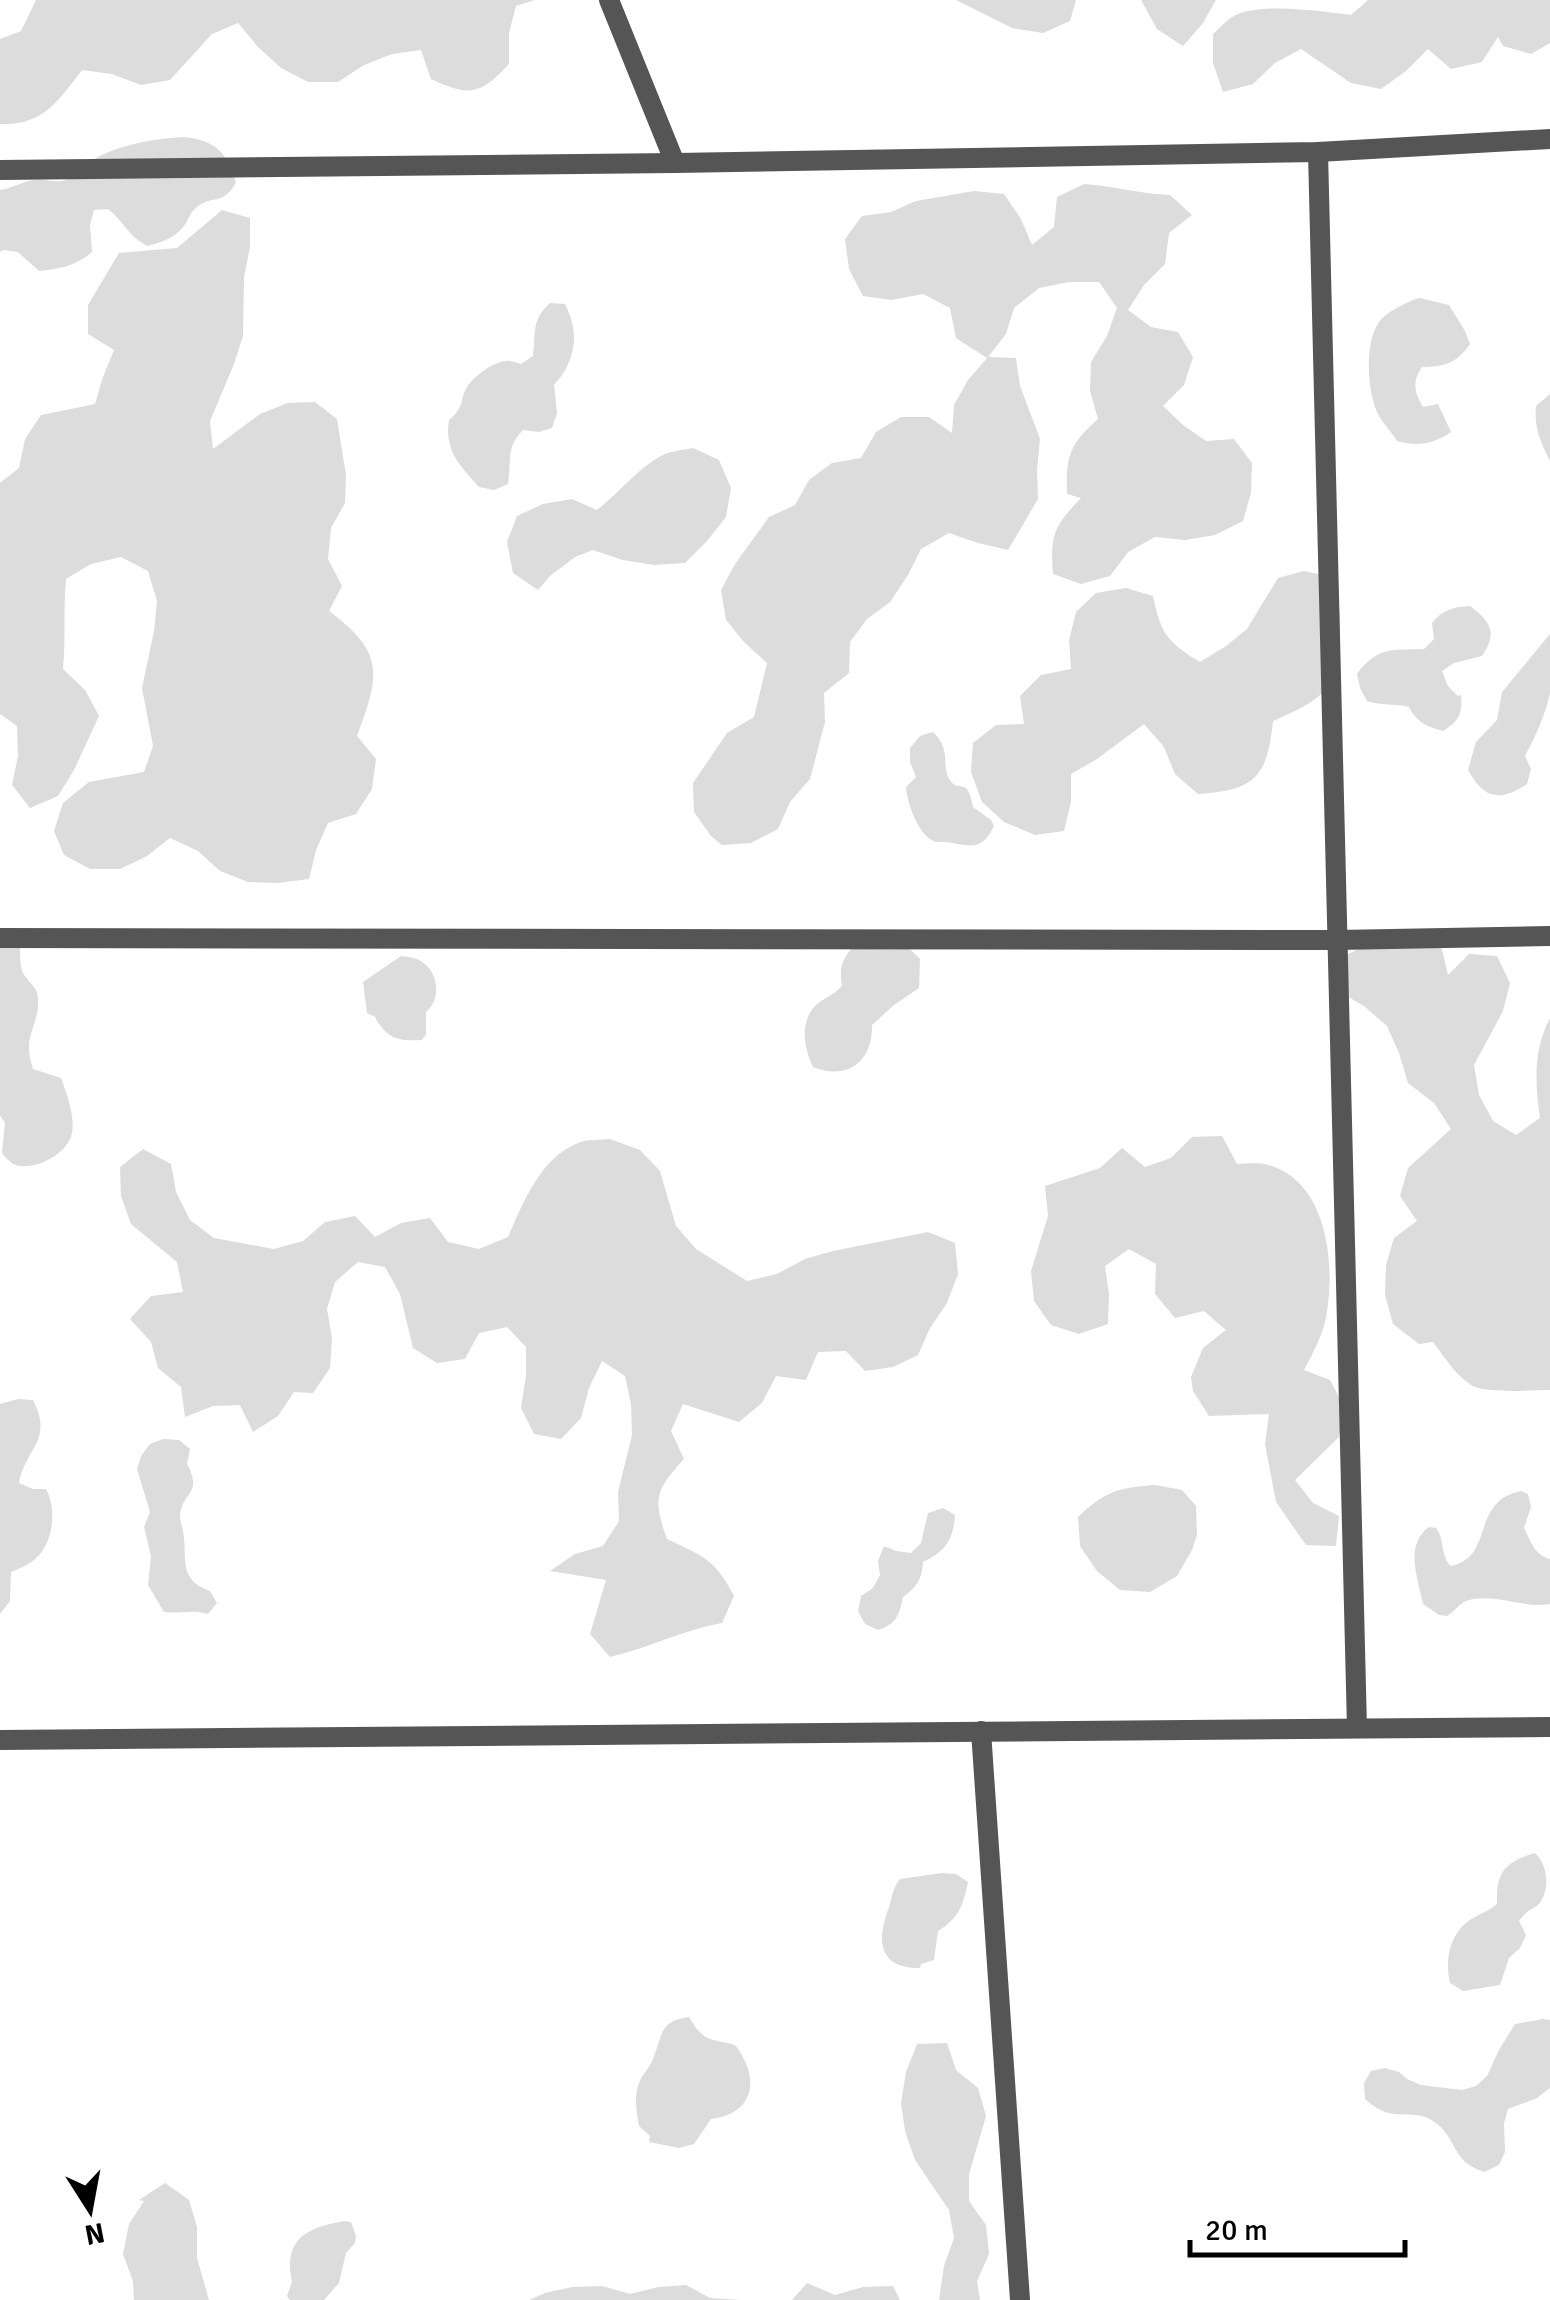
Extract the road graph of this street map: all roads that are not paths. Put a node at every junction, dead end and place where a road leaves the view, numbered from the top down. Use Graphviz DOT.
graph roads {
  1 [pos="609,0"];
  2 [pos="1550,139"];
  3 [pos="1318,152"];
  4 [pos="674,163"];
  5 [pos="0,170"];
  6 [pos="1550,936"];
  7 [pos="0,938"];
  8 [pos="1337,940"];
  9 [pos="1550,1727"];
  10 [pos="1357,1728"];
  11 [pos="982,1730"];
  12 [pos="0,1740"];
  13 [pos="1020,2300"];
  1 -- 4 [label="street"];
  2 -- 3 [label="street"];
  3 -- 4 [label="street"];
  3 -- 8 [label="street"];
  4 -- 5 [label="street"];
  6 -- 8 [label="street"];
  7 -- 8 [label="street"];
  8 -- 10 [label="street"];
  9 -- 10 [label="street"];
  10 -- 11 [label="street"];
  11 -- 12 [label="street"];
  11 -- 13 [label="street"];
}
